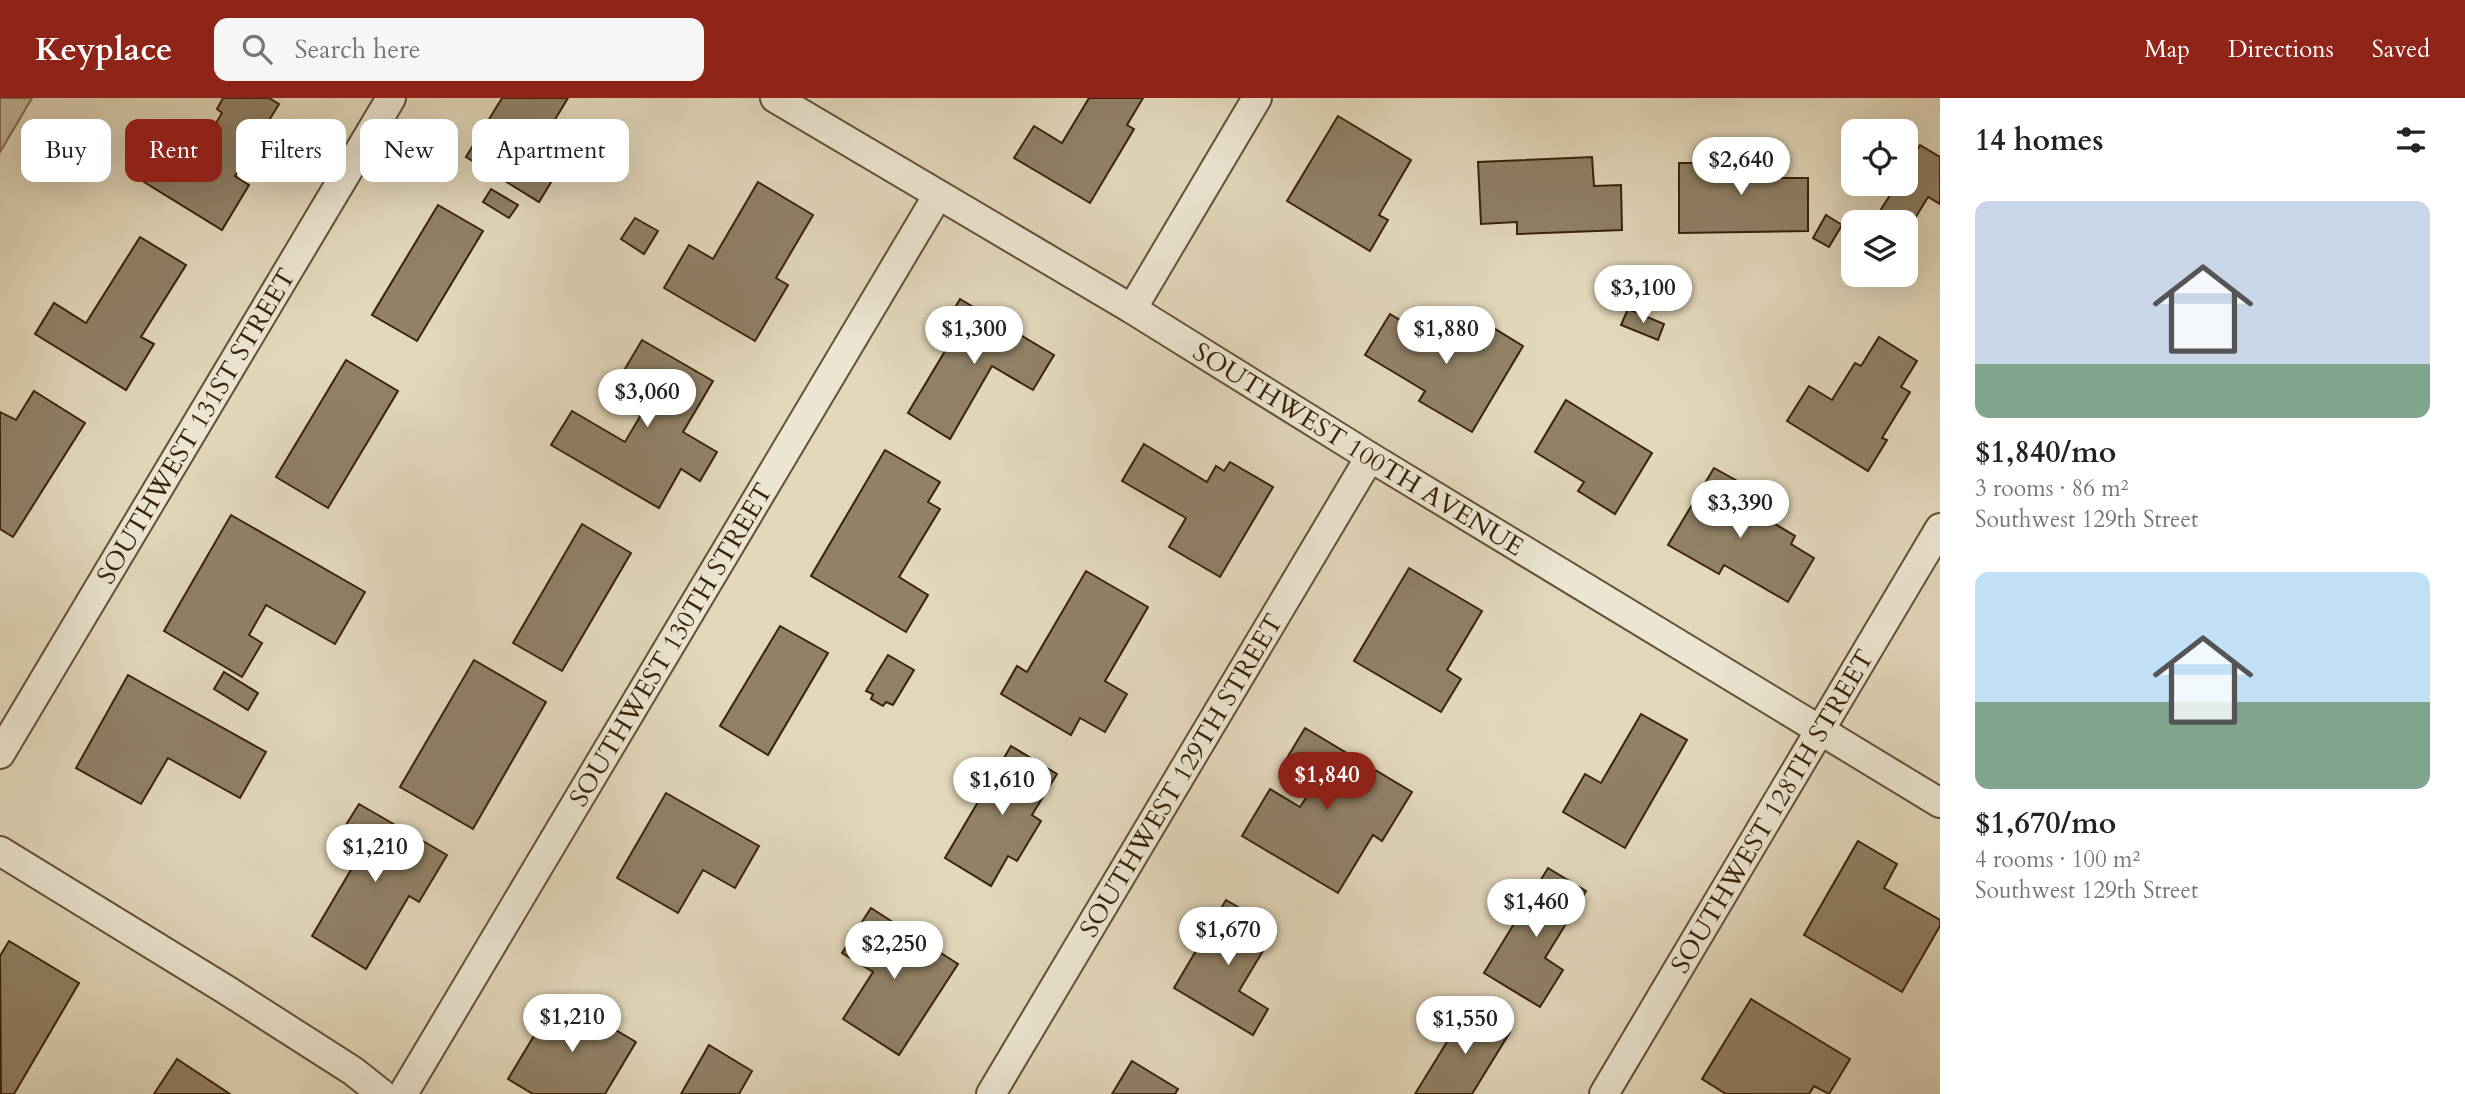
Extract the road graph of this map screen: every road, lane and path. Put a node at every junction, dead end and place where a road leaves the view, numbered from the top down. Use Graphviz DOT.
graph roads {
  1 [pos="391,98"];
  2 [pos="775,98"];
  3 [pos="1257,98"];
  4 [pos="938,195"];
  5 [pos="1132,309"];
  6 [pos="1370,457"];
  7 [pos="1940,528"];
  8 [pos="1820,729"];
  9 [pos="0,754"];
  10 [pos="1940,803"];
  11 [pos="0,851"];
  12 [pos="382,1094"];
  13 [pos="403,1094"];
  14 [pos="991,1094"];
  15 [pos="1604,1094"];
  1 -- 9 [label="street, SOUTHWEST 131ST STREET"];
  2 -- 4 [label="street, SOUTHWEST 100TH AVENUE"];
  3 -- 5 [label="street"];
  4 -- 5 [label="street, SOUTHWEST 100TH AVENUE"];
  4 -- 13 [label="street, SOUTHWEST 130TH STREET"];
  5 -- 6 [label="street, SOUTHWEST 100TH AVENUE"];
  6 -- 8 [label="street, SOUTHWEST 100TH AVENUE"];
  6 -- 14 [label="street, SOUTHWEST 129TH STREET"];
  7 -- 8 [label="street, SOUTHWEST 128TH STREET"];
  8 -- 10 [label="street, SOUTHWEST 100TH AVENUE"];
  8 -- 15 [label="street, SOUTHWEST 128TH STREET"];
  11 -- 12 [label="street"];
}
